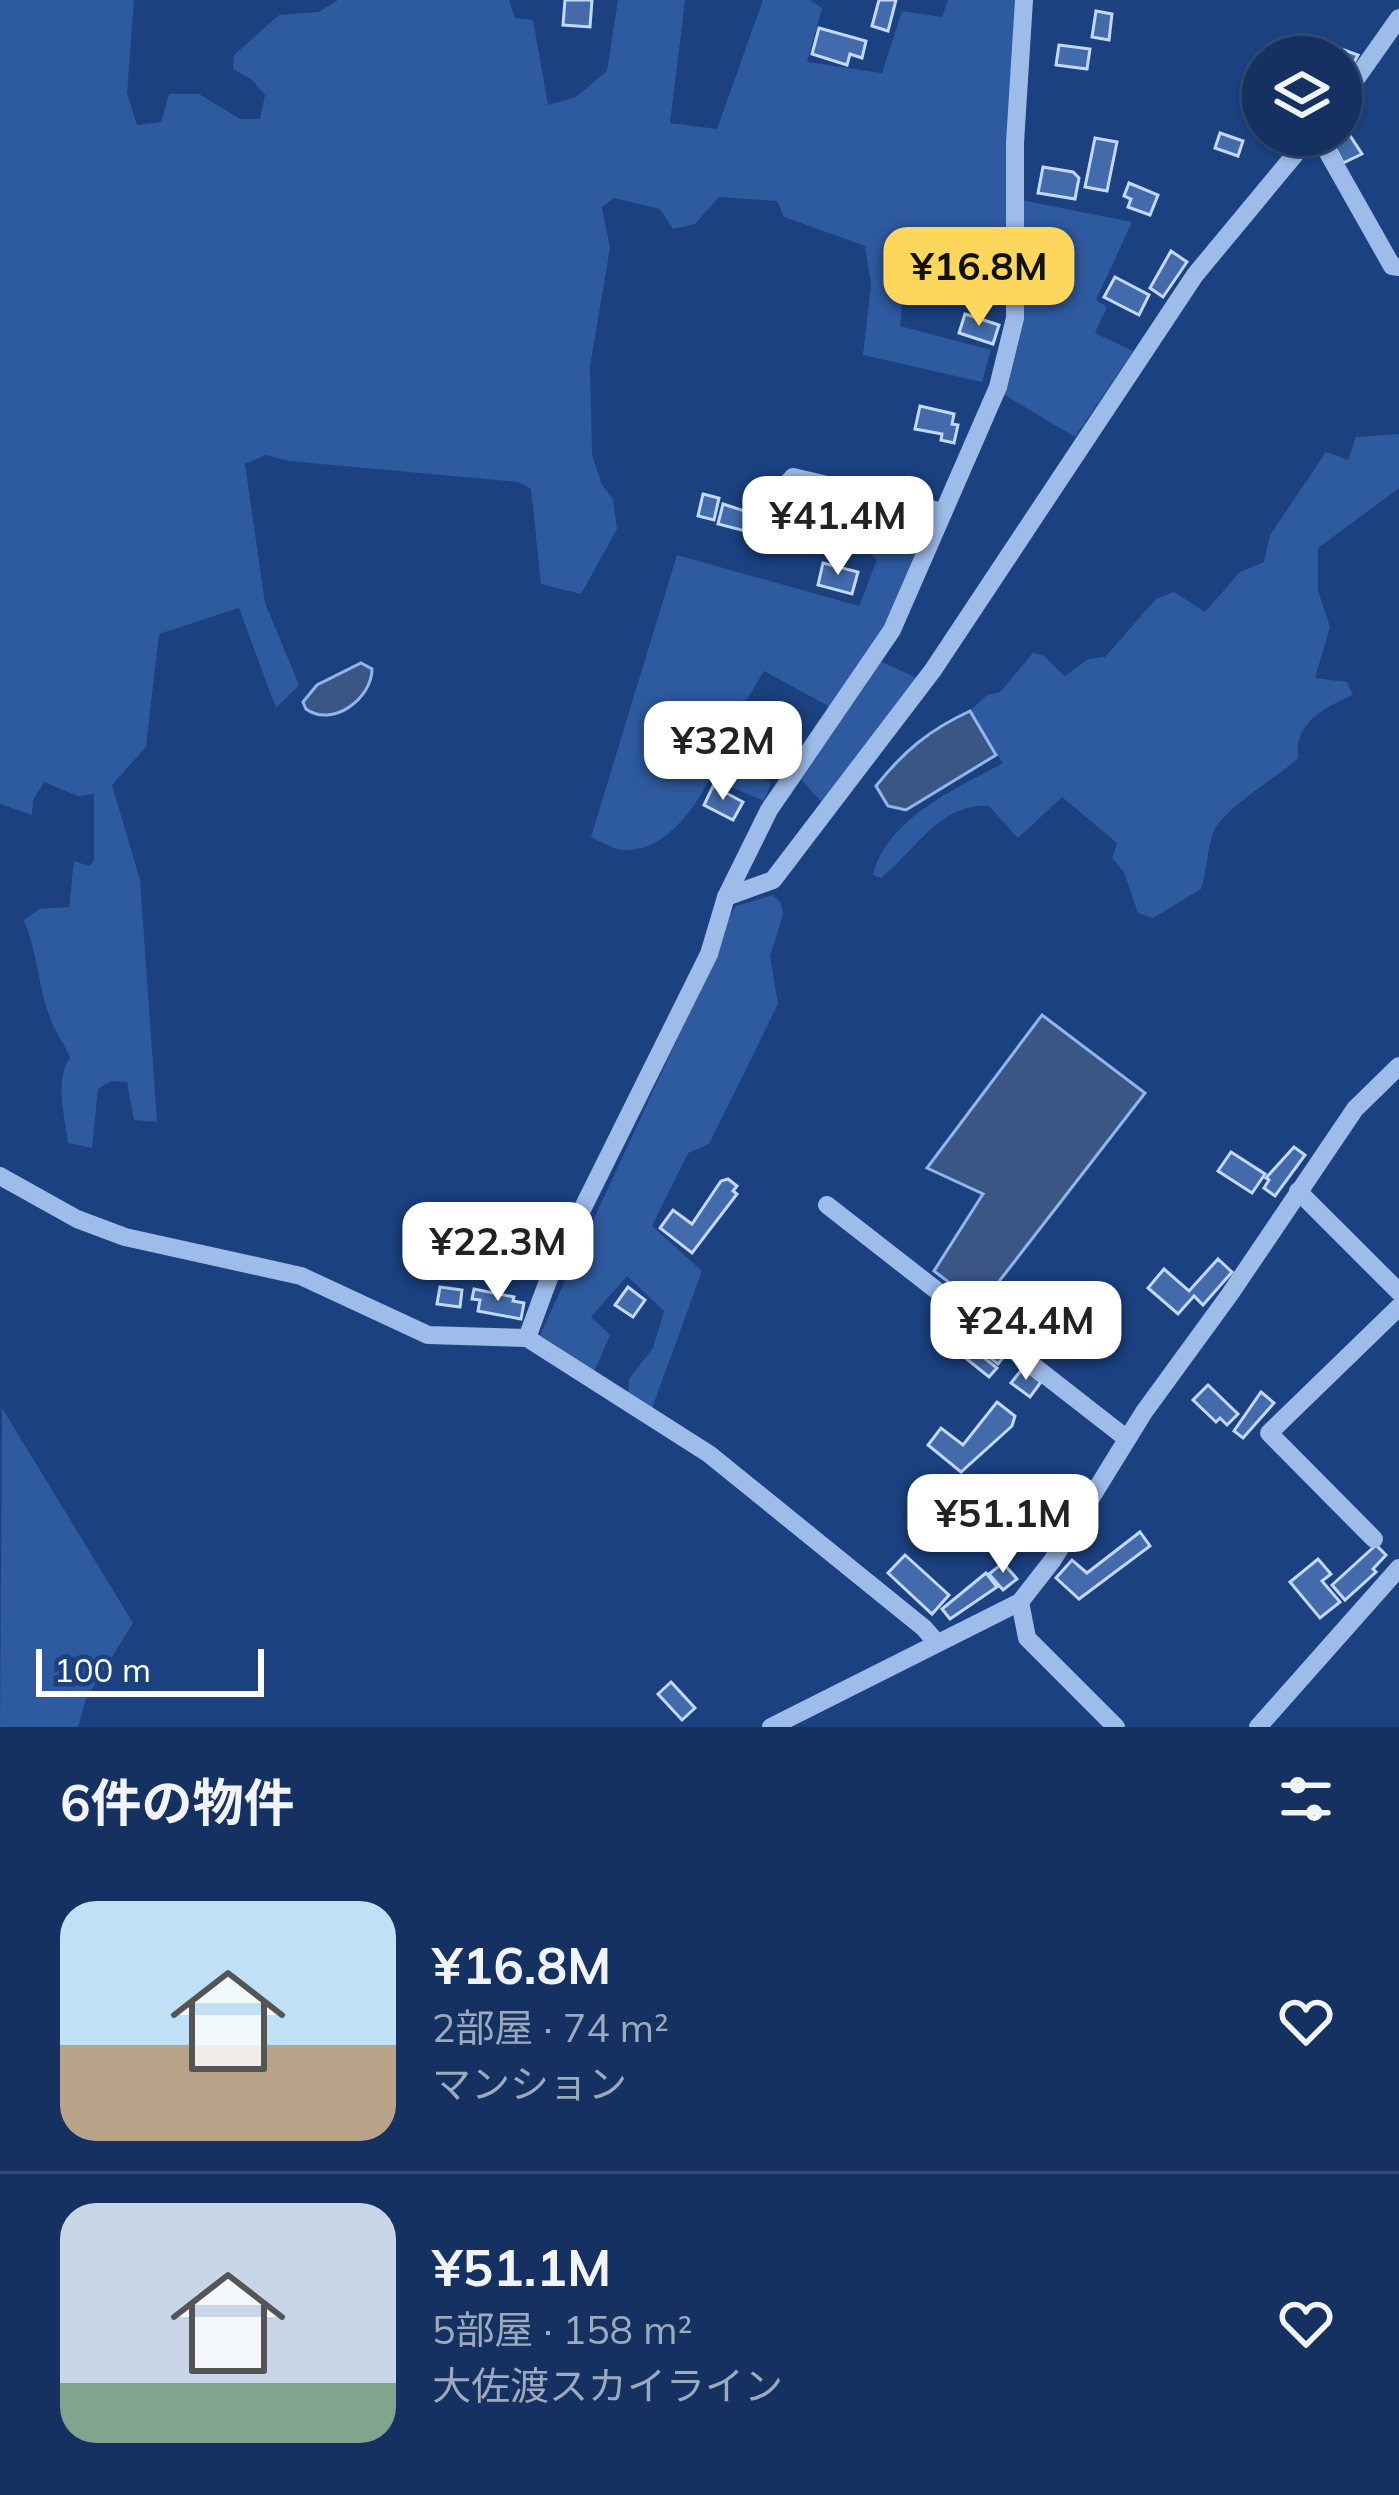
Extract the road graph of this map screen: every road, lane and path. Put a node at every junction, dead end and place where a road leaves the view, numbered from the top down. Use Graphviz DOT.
graph roads {
  1 [pos="1024,0"];
  2 [pos="1399,18"];
  3 [pos="1362,70"];
  4 [pos="1297,156"];
  5 [pos="1327,156"];
  6 [pos="1399,267"];
  7 [pos="766,507"];
  8 [pos="943,512"];
  9 [pos="726,898"];
  10 [pos="1399,1066"];
  11 [pos="0,1176"];
  12 [pos="1298,1191"];
  13 [pos="826,1205"];
  14 [pos="1399,1292"];
  15 [pos="1399,1307"];
  16 [pos="527,1338"];
  17 [pos="1126,1438"];
  18 [pos="1374,1539"];
  19 [pos="1399,1568"];
  20 [pos="1020,1602"];
  21 [pos="937,1643"];
  22 [pos="771,1727"];
  23 [pos="1116,1727"];
  24 [pos="1258,1727"];
  1 -- 8 [label="street"];
  2 -- 3 [label="street"];
  4 -- 9 [label="street"];
  5 -- 6 [label="street"];
  7 -- 8 [label="street"];
  8 -- 9 [label="street"];
  9 -- 16 [label="street"];
  10 -- 12 [label="street"];
  11 -- 16 [label="street"];
  12 -- 14 [label="street"];
  12 -- 17 [label="street"];
  13 -- 17 [label="street"];
  15 -- 18 [label="street"];
  16 -- 21 [label="street"];
  17 -- 20 [label="street"];
  19 -- 24 [label="street"];
  20 -- 21 [label="street"];
  20 -- 23 [label="street"];
  21 -- 22 [label="street"];
}
